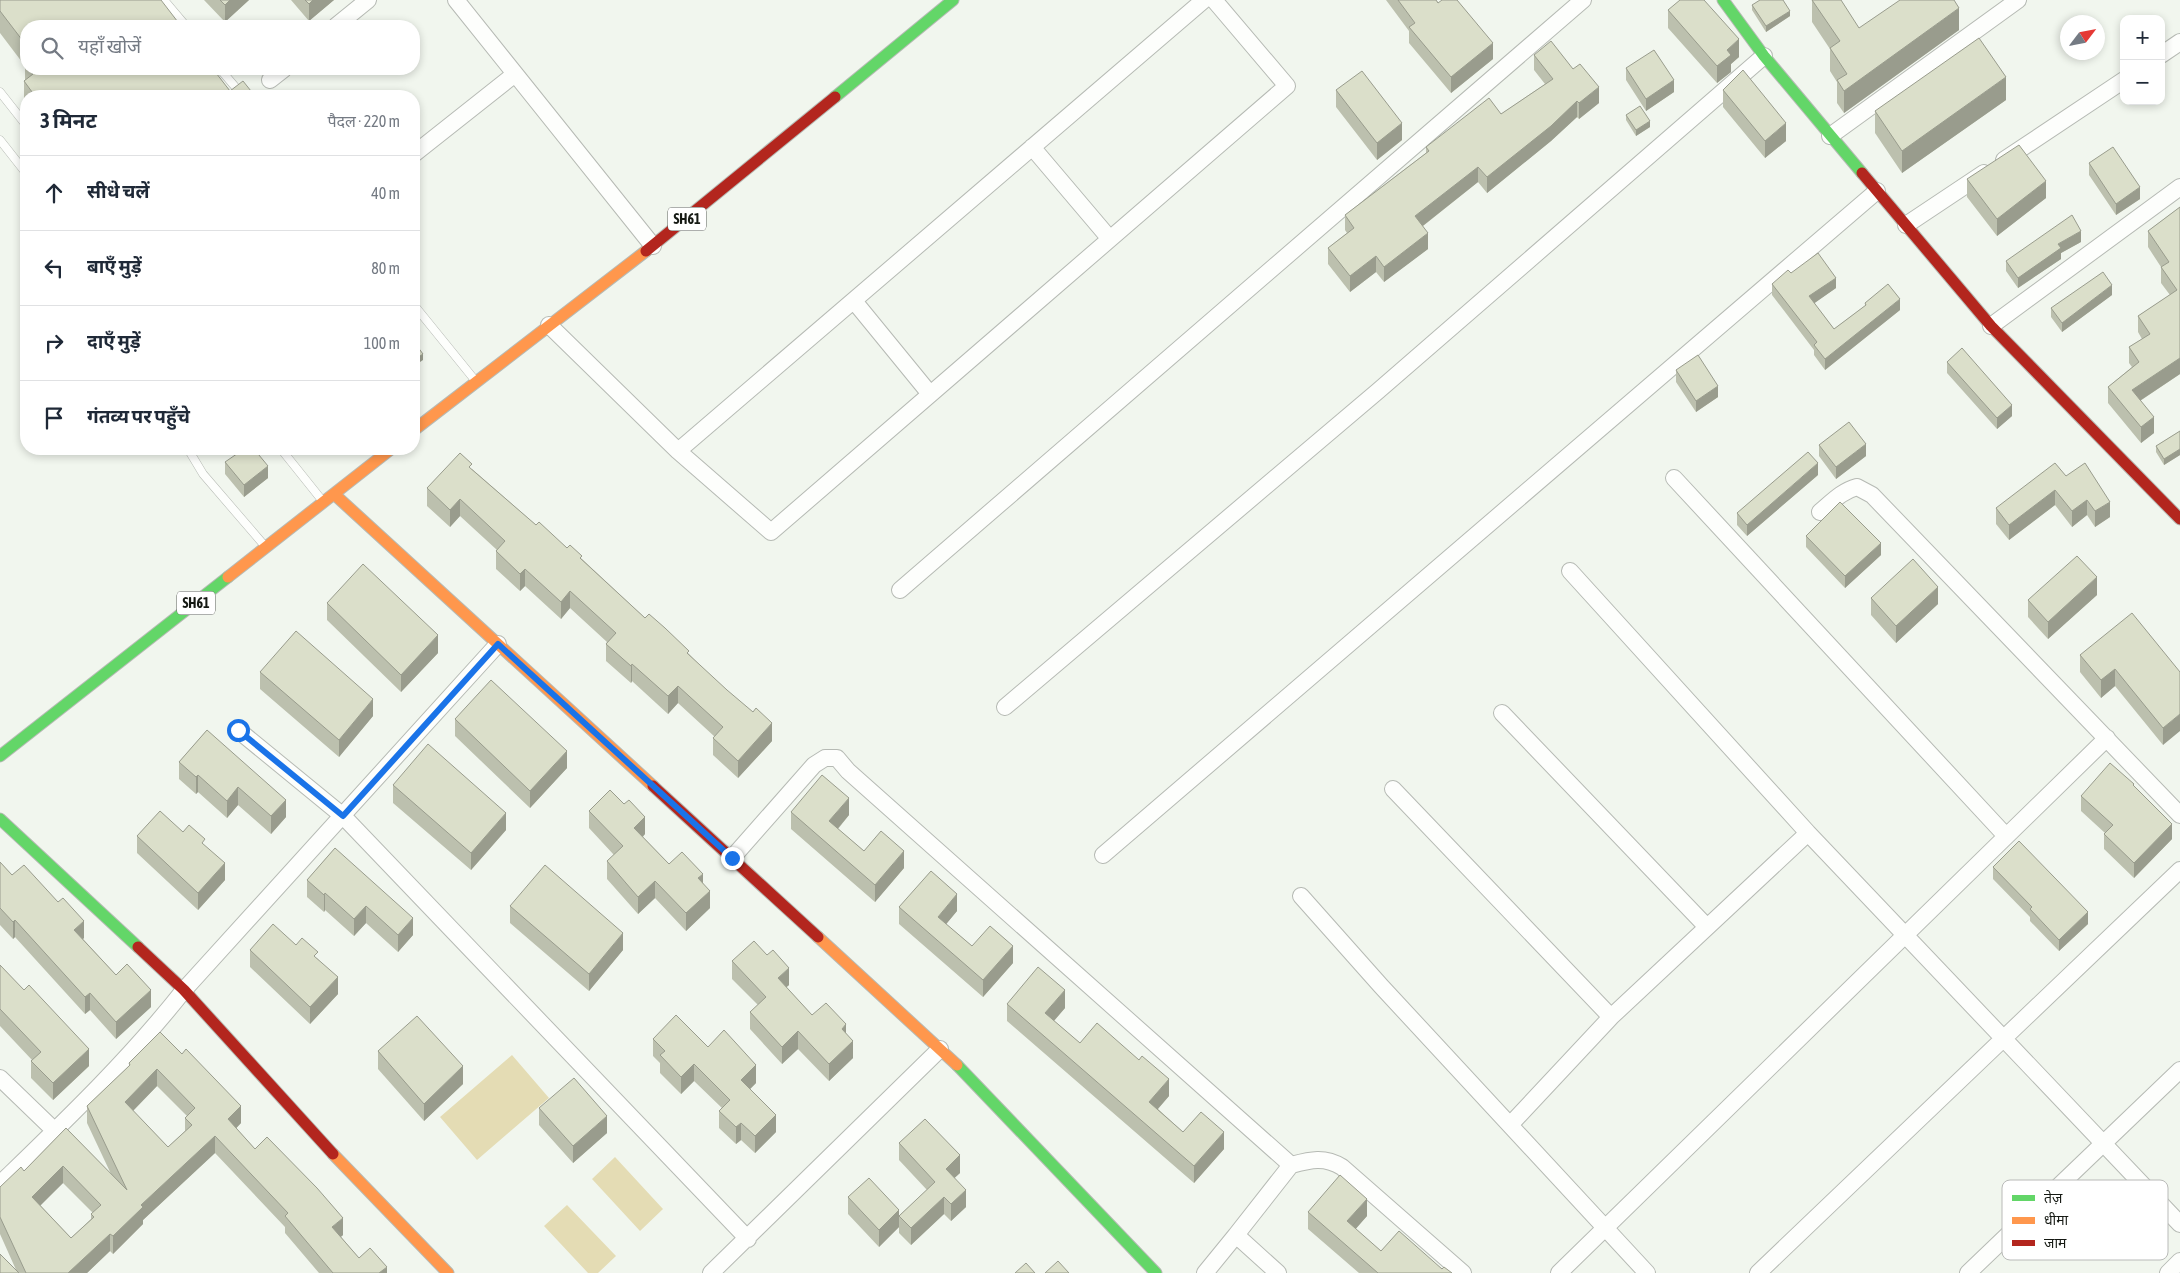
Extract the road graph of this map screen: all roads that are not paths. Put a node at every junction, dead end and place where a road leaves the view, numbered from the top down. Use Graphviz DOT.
graph roads {
  1 [pos="164,0"];
  2 [pos="368,0"];
  3 [pos="456,0"];
  4 [pos="953,0"];
  5 [pos="1204,0"];
  6 [pos="1214,0"];
  7 [pos="1583,0"];
  8 [pos="1723,0"];
  9 [pos="2018,0"];
  10 [pos="181,20"];
  11 [pos="343,20"];
  12 [pos="2180,42"];
  13 [pos="2165,52"];
  14 [pos="1764,56"];
  15 [pos="515,74"];
  16 [pos="225,75"];
  17 [pos="276,75"];
  18 [pos="270,80"];
  19 [pos="2120,83"];
  20 [pos="238,90"];
  21 [pos="0,92"];
  22 [pos="20,117"];
  23 [pos="1830,136"];
  24 [pos="0,140"];
  25 [pos="1032,147"];
  26 [pos="420,149"];
  27 [pos="20,165"];
  28 [pos="2180,187"];
  29 [pos="1877,191"];
  30 [pos="1906,225"];
  31 [pos="1110,239"];
  32 [pos="654,246"];
  33 [pos="854,301"];
  34 [pos="420,312"];
  35 [pos="550,325"];
  36 [pos="1991,326"];
  37 [pos="476,381"];
  38 [pos="930,394"];
  39 [pos="420,425"];
  40 [pos="678,451"];
  41 [pos="192,455"];
  42 [pos="286,455"];
  43 [pos="383,455"];
  44 [pos="1674,478"];
  45 [pos="334,494"];
  46 [pos="324,503"];
  47 [pos="1820,512"];
  48 [pos="2180,519"];
  49 [pos="266,548"];
  50 [pos="1570,572"];
  51 [pos="900,590"];
  52 [pos="498,644"];
  53 [pos="1005,707"];
  54 [pos="1502,713"];
  55 [pos="238,730"];
  56 [pos="2107,738"];
  57 [pos="0,756"];
  58 [pos="1393,789"];
  59 [pos="2180,815"];
  60 [pos="343,816"];
  61 [pos="0,819"];
  62 [pos="1808,833"];
  63 [pos="2006,836"];
  64 [pos="1102,855"];
  65 [pos="732,858"];
  66 [pos="2180,870"];
  67 [pos="1301,896"];
  68 [pos="1708,927"];
  69 [pos="1906,934"];
  70 [pos="184,990"];
  71 [pos="1611,1017"];
  72 [pos="2004,1039"];
  73 [pos="940,1049"];
  74 [pos="2180,1070"];
  75 [pos="0,1078"];
  76 [pos="1510,1126"];
  77 [pos="55,1131"];
  78 [pos="2103,1143"];
  79 [pos="1291,1165"];
  80 [pos="2065,1180"];
  81 [pos="2138,1180"];
  82 [pos="0,1184"];
  83 [pos="2168,1211"];
  84 [pos="2180,1224"];
  85 [pos="1604,1228"];
  86 [pos="1236,1235"];
  87 [pos="748,1239"];
  88 [pos="2002,1240"];
  89 [pos="2180,1261"];
  90 [pos="448,1273"];
  91 [pos="712,1273"];
  92 [pos="1156,1273"];
  93 [pos="1205,1273"];
  94 [pos="1278,1273"];
  95 [pos="1463,1273"];
  96 [pos="1559,1273"];
  97 [pos="1647,1273"];
  98 [pos="1758,1273"];
  99 [pos="1968,1273"];
  100 [pos="2168,1273"];
  1 -- 10 [label="lane"];
  2 -- 11 [label="street"];
  3 -- 15 [label="street"];
  4 -- 32 [label="main road, SH61"];
  5 -- 25 [label="street"];
  6 -- 31 [label="street"];
  7 -- 51 [label="street"];
  8 -- 14 [label="main road"];
  9 -- 23 [label="street"];
  12 -- 13 [label="street"];
  14 -- 23 [label="main road"];
  14 -- 53 [label="street"];
  15 -- 26 [label="street"];
  15 -- 32 [label="street"];
  16 -- 20 [label="lane"];
  17 -- 18 [label="street"];
  19 -- 30 [label="street"];
  21 -- 22 [label="lane"];
  23 -- 29 [label="main road"];
  24 -- 27 [label="lane"];
  25 -- 31 [label="street"];
  25 -- 33 [label="street"];
  28 -- 36 [label="street"];
  29 -- 30 [label="main road"];
  29 -- 64 [label="street"];
  30 -- 36 [label="main road"];
  31 -- 38 [label="street"];
  32 -- 35 [label="main road, SH61"];
  33 -- 38 [label="street"];
  33 -- 40 [label="street"];
  34 -- 37 [label="lane"];
  35 -- 37 [label="main road, SH61"];
  35 -- 40 [label="street"];
  36 -- 48 [label="main road"];
  37 -- 39 [label="main road, SH61"];
  38 -- 40 [label="street"];
  41 -- 49 [label="lane"];
  42 -- 46 [label="lane"];
  43 -- 45 [label="main road, SH61"];
  44 -- 63 [label="street"];
  45 -- 46 [label="main road, SH61"];
  45 -- 52 [label="main road"];
  46 -- 49 [label="main road, SH61"];
  47 -- 56 [label="street"];
  49 -- 57 [label="main road, SH61"];
  50 -- 62 [label="street"];
  52 -- 60 [label="street"];
  52 -- 65 [label="main road"];
  54 -- 68 [label="street"];
  55 -- 60 [label="street"];
  56 -- 59 [label="street"];
  56 -- 63 [label="street"];
  58 -- 71 [label="street"];
  60 -- 70 [label="street"];
  60 -- 87 [label="street"];
  61 -- 70 [label="main road"];
  62 -- 68 [label="street"];
  62 -- 69 [label="street"];
  63 -- 69 [label="street"];
  65 -- 73 [label="main road"];
  65 -- 79 [label="street"];
  66 -- 72 [label="street"];
  67 -- 76 [label="street"];
  68 -- 71 [label="street"];
  69 -- 72 [label="street"];
  69 -- 85 [label="street"];
  70 -- 77 [label="street"];
  70 -- 90 [label="main road"];
  71 -- 76 [label="street"];
  72 -- 78 [label="street"];
  72 -- 98 [label="street"];
  73 -- 87 [label="street"];
  73 -- 92 [label="main road"];
  74 -- 78 [label="street"];
  75 -- 77 [label="street"];
  76 -- 85 [label="street"];
  77 -- 82 [label="street"];
  78 -- 80 [label="street"];
  78 -- 81 [label="street"];
  79 -- 86 [label="street"];
  79 -- 95 [label="street"];
  83 -- 84 [label="street"];
  85 -- 96 [label="street"];
  85 -- 97 [label="street"];
  86 -- 93 [label="street"];
  86 -- 94 [label="street"];
  87 -- 91 [label="street"];
  88 -- 99 [label="street"];
  89 -- 100 [label="street"];
}
